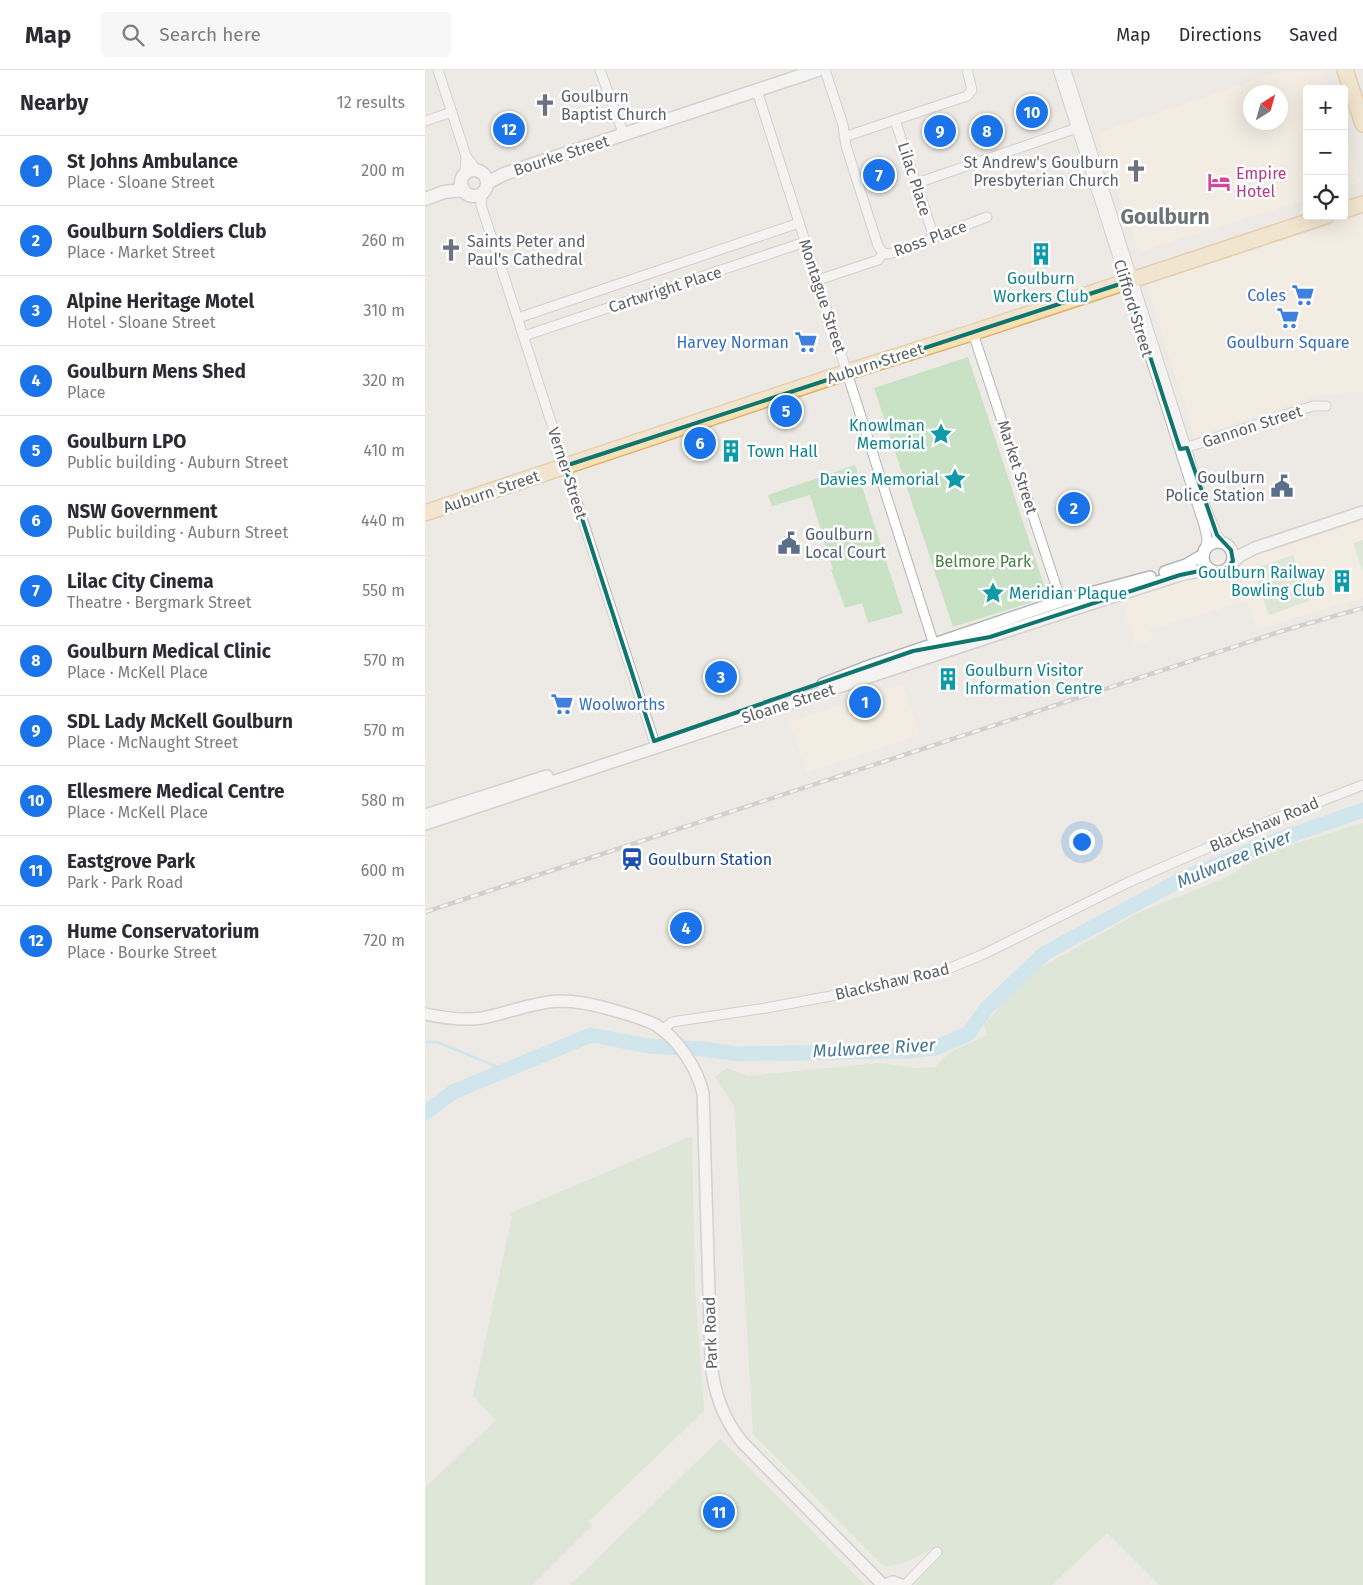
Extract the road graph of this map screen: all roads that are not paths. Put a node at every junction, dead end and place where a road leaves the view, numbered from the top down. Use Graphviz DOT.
graph roads {
  1 [pos="438,70"];
  2 [pos="601,70"];
  3 [pos="818,70"];
  4 [pos="825,70"];
  5 [pos="967,70"];
  6 [pos="1058,70"];
  7 [pos="1066,70"];
  8 [pos="1345,70"];
  9 [pos="757,91"];
  10 [pos="1075,111"];
  11 [pos="452,112"];
  12 [pos="895,120"];
  13 [pos="425,121"];
  14 [pos="1363,124"];
  15 [pos="1080,129"];
  16 [pos="624,135"];
  17 [pos="844,137"];
  18 [pos="917,183"];
  19 [pos="475,186"];
  20 [pos="1363,198"];
  21 [pos="425,199"];
  22 [pos="1348,203"];
  23 [pos="1363,204"];
  24 [pos="1348,209"];
  25 [pos="987,217"];
  26 [pos="1303,217"];
  27 [pos="1313,220"];
  28 [pos="799,223"];
  29 [pos="934,237"];
  30 [pos="805,242"];
  31 [pos="883,253"];
  32 [pos="1129,277"];
  33 [pos="818,280"];
  34 [pos="518,318"];
  35 [pos="973,333"];
  36 [pos="524,336"];
  37 [pos="846,369"];
  38 [pos="1326,406"];
  39 [pos="1183,448"];
  40 [pos="565,463"];
  41 [pos="425,507"];
  42 [pos="1363,512"];
  43 [pos="425,513"];
  44 [pos="1226,545"];
  45 [pos="1255,548"];
  46 [pos="1205,551"];
  47 [pos="1232,563"];
  48 [pos="1209,569"];
  49 [pos="1119,594"];
  50 [pos="1061,602"];
  51 [pos="990,636"];
  52 [pos="934,645"];
  53 [pos="907,669"];
  54 [pos="890,670"];
  55 [pos="653,741"];
  56 [pos="1363,785"];
  57 [pos="425,815"];
  58 [pos="425,824"];
  59 [pos="425,1014"];
  60 [pos="662,1030"];
  61 [pos="937,1552"];
  62 [pos="884,1585"];
  63 [pos="901,1585"];
  64 [pos="905,1585"];
  1 -- 11 [label="street, Verner Street"];
  2 -- 16 [label="street"];
  3 -- 9 [label="main road, Bourke Street"];
  4 -- 17 [label="street"];
  5 -- 12 [label="street"];
  6 -- 10 [label="street, Clifford Street"];
  7 -- 10 [label="street, Clifford Street"];
  8 -- 14 [label="main road"];
  9 -- 16 [label="main road, Bourke Street"];
  9 -- 28 [label="street, Montague Street"];
  10 -- 15 [label="street, Clifford Street"];
  11 -- 13 [label="street"];
  11 -- 19 [label="street, Verner Street"];
  12 -- 17 [label="street"];
  12 -- 18 [label="street, Lilac Place"];
  15 -- 18 [label="street"];
  15 -- 32 [label="street, Clifford Street"];
  16 -- 19 [label="main road, Bourke Street"];
  17 -- 31 [label="street"];
  18 -- 29 [label="street, Lilac Place"];
  19 -- 21 [label="main road, Bourke Street"];
  19 -- 34 [label="street, Verner Street"];
  20 -- 22 [label="main road"];
  23 -- 24 [label="main road"];
  25 -- 29 [label="street, Ross Place"];
  26 -- 32 [label="main road, Auburn Street"];
  27 -- 32 [label="main road, Auburn Street"];
  28 -- 30 [label="street, Montague Street"];
  28 -- 34 [label="street, Cartwright Place"];
  29 -- 31 [label="street, Ross Place"];
  30 -- 33 [label="street, Montague Street"];
  30 -- 36 [label="street, Cartwright Place"];
  31 -- 33 [label="street, Ross Place"];
  32 -- 35 [label="main road, Auburn Street"];
  32 -- 37 [label="main road, Auburn Street"];
  32 -- 39 [label="street, Clifford Street"];
  33 -- 37 [label="street, Montague Street"];
  34 -- 36 [label="street, Verner Street"];
  35 -- 37 [label="main road, Auburn Street"];
  35 -- 50 [label="street, Market Street"];
  36 -- 40 [label="street, Verner Street"];
  37 -- 40 [label="main road, Auburn Street"];
  37 -- 52 [label="street, Montague Street"];
  38 -- 39 [label="street, Gannon Street"];
  39 -- 44 [label="street, Clifford Street"];
  39 -- 46 [label="street, Clifford Street"];
  40 -- 41 [label="main road, Auburn Street"];
  40 -- 43 [label="main road, Auburn Street"];
  40 -- 55 [label="street, Verner Street"];
  42 -- 45 [label="street"];
  44 -- 45 [label="street"];
  44 -- 46 [label="street"];
  44 -- 47 [label="street"];
  45 -- 47 [label="street"];
  46 -- 48 [label="street"];
  46 -- 50 [label="street, Sloane Street"];
  47 -- 48 [label="street"];
  48 -- 49 [label="street, Sloane Street"];
  49 -- 50 [label="street"];
  49 -- 51 [label="street, Sloane Street"];
  50 -- 52 [label="street, Sloane Street"];
  51 -- 52 [label="street"];
  51 -- 54 [label="street, Sloane Street"];
  52 -- 55 [label="street, Sloane Street"];
  53 -- 54 [label="street"];
  54 -- 58 [label="street, Sloane Street"];
  55 -- 57 [label="street, Sloane Street"];
  56 -- 60 [label="street, Blackshaw Road"];
  59 -- 60 [label="street"];
  60 -- 62 [label="street, Park Road"];
  61 -- 64 [label="street"];
  62 -- 63 [label="street"];
}
